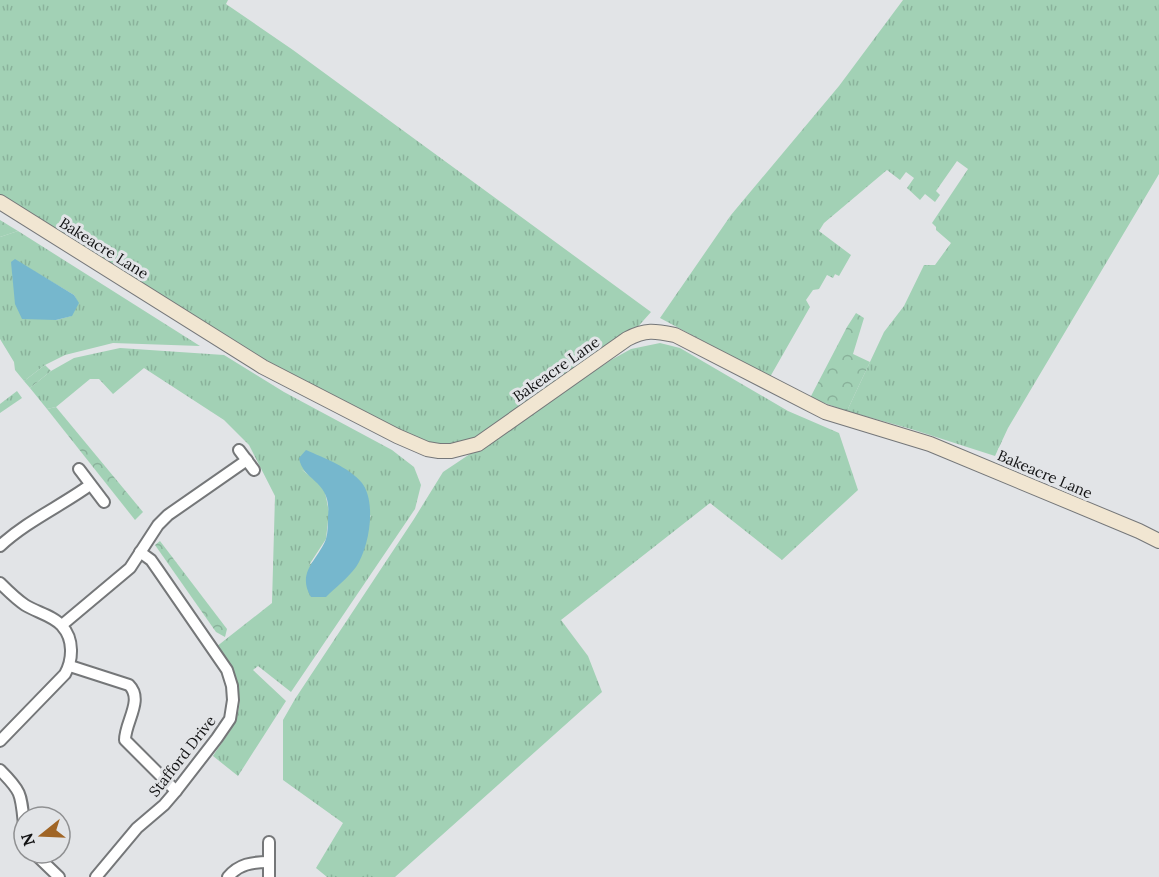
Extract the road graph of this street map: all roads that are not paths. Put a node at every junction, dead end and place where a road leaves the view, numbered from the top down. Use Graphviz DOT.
graph roads {
  1 [pos="0,202"];
  2 [pos="239,450"];
  3 [pos="247,460"];
  4 [pos="79,469"];
  5 [pos="254,470"];
  6 [pos="90,485"];
  7 [pos="104,502"];
  8 [pos="1159,541"];
  9 [pos="0,546"];
  10 [pos="140,552"];
  11 [pos="0,583"];
  12 [pos="62,625"];
  13 [pos="70,666"];
  14 [pos="0,741"];
  15 [pos="0,770"];
  16 [pos="176,791"];
  17 [pos="23,805"];
  18 [pos="269,842"];
  19 [pos="269,862"];
  20 [pos="46,865"];
  21 [pos="59,877"];
  22 [pos="96,877"];
  23 [pos="228,877"];
  24 [pos="269,877"];
  1 -- 8 [label="street, Bakeacre Lane"];
  2 -- 3 [label="street"];
  3 -- 5 [label="street"];
  3 -- 10 [label="street"];
  4 -- 6 [label="street"];
  6 -- 7 [label="street"];
  6 -- 9 [label="street"];
  10 -- 12 [label="street"];
  10 -- 16 [label="street, Stafford Drive"];
  11 -- 12 [label="street"];
  12 -- 13 [label="street"];
  13 -- 14 [label="street"];
  13 -- 16 [label="street"];
  15 -- 17 [label="street"];
  16 -- 22 [label="street, Stafford Drive"];
  18 -- 19 [label="street"];
  19 -- 23 [label="street"];
  19 -- 24 [label="street"];
  20 -- 21 [label="street"];
}
